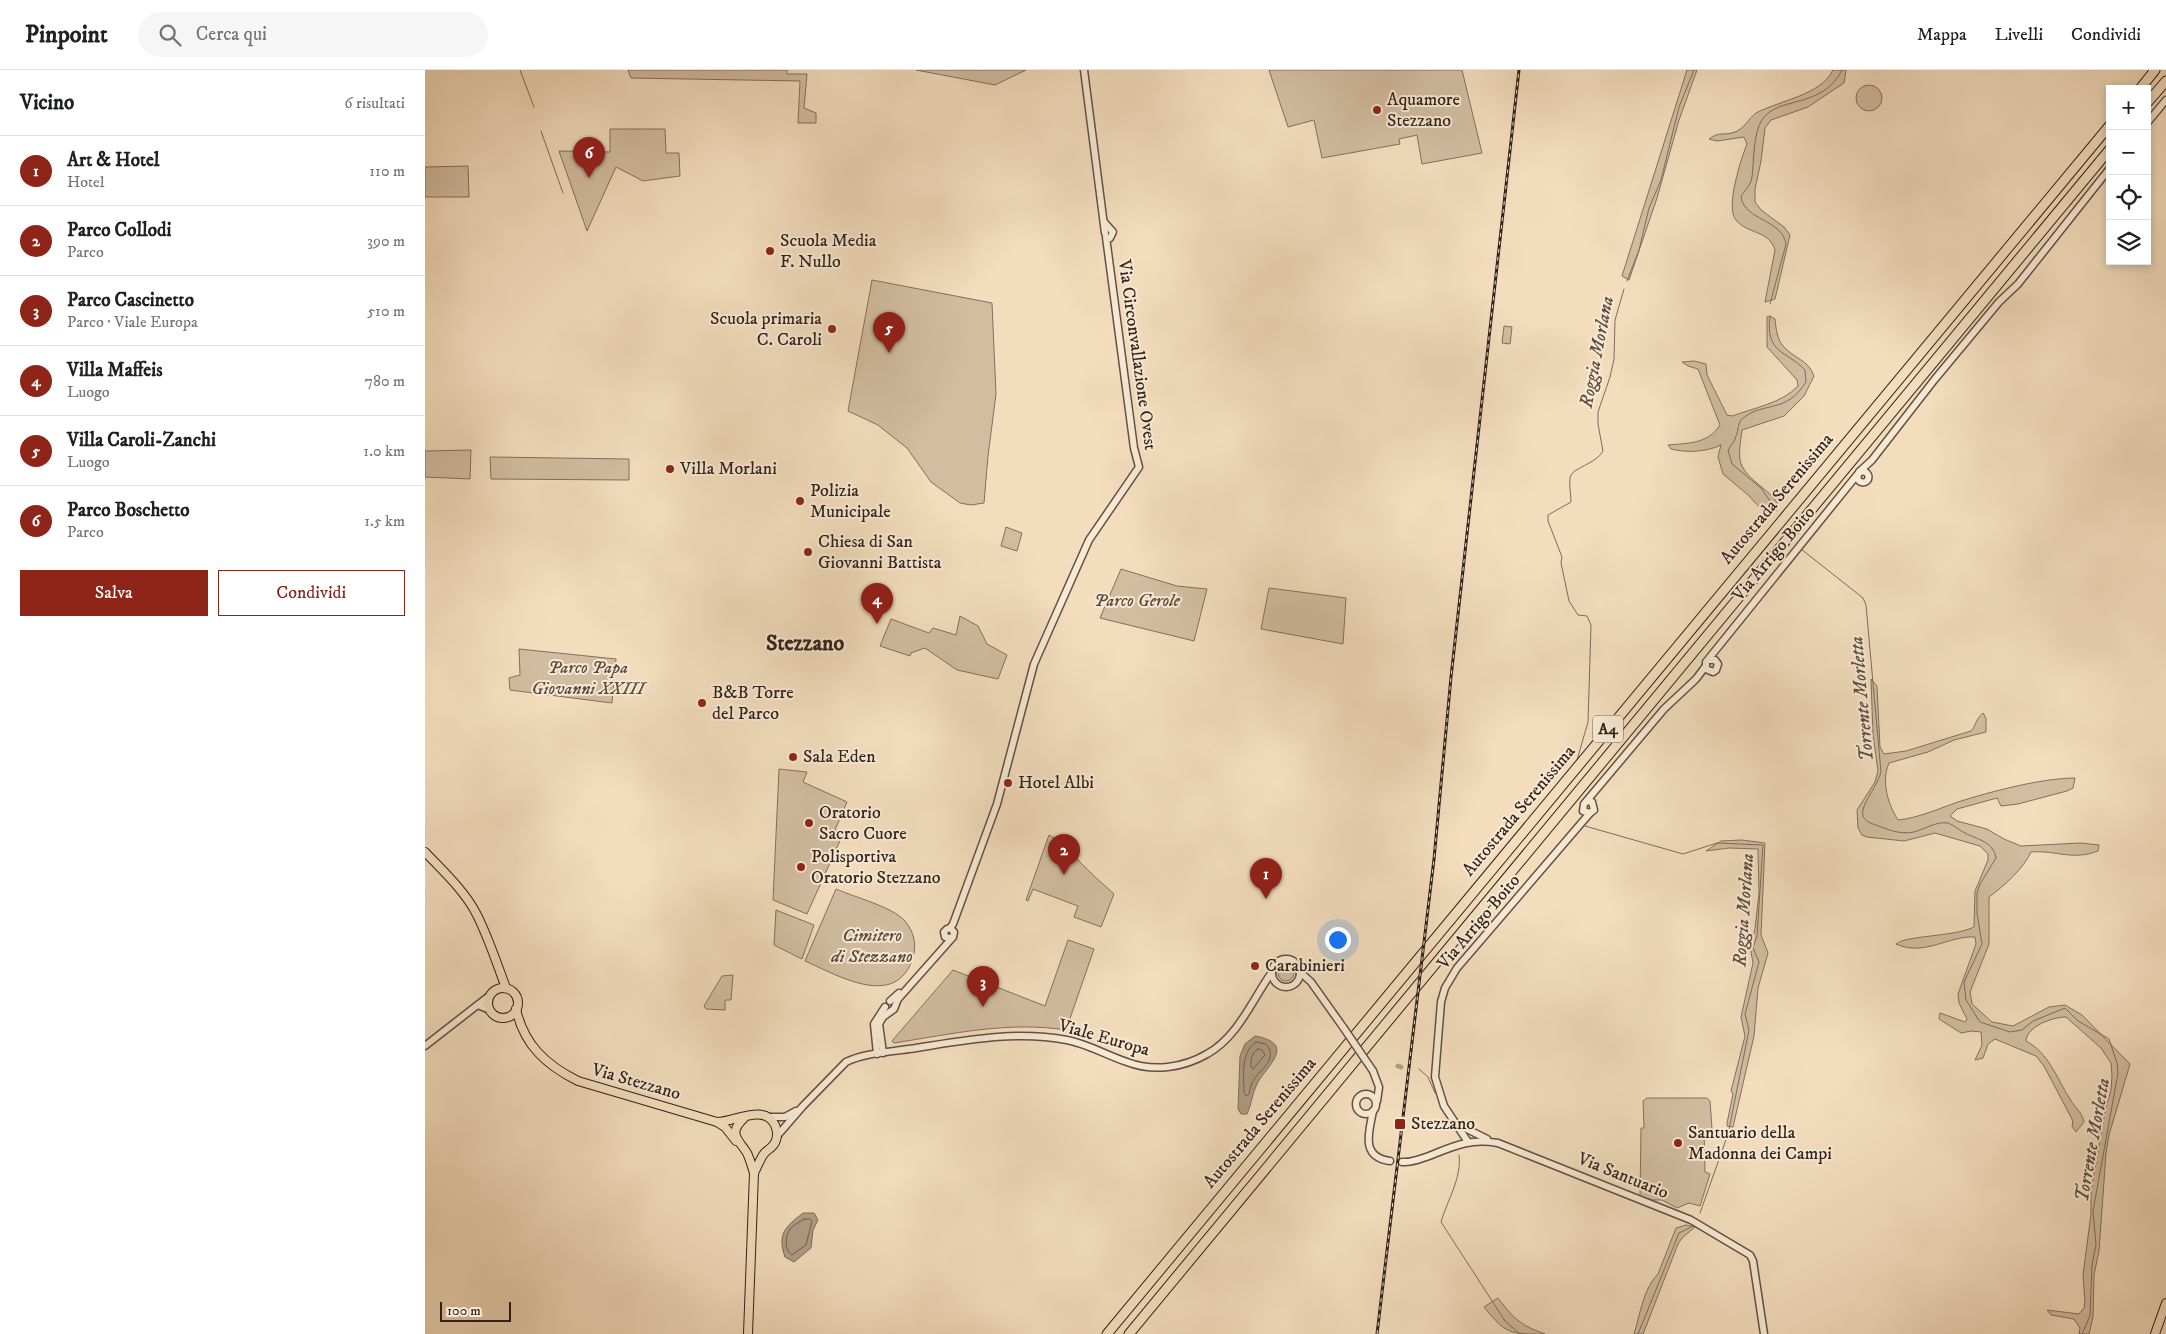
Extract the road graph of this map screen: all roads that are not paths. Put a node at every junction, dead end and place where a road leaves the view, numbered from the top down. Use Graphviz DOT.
graph roads {
  1 [pos="1084,70"];
  2 [pos="2155,70"];
  3 [pos="2166,81"];
  4 [pos="2143,85"];
  5 [pos="2151,98"];
  6 [pos="2166,100"];
  7 [pos="2151,118"];
  8 [pos="2106,130"];
  9 [pos="2106,154"];
  10 [pos="2106,173"];
  11 [pos="1872,460"];
  12 [pos="1859,477"];
  13 [pos="1723,643"];
  14 [pos="1709,660"];
  15 [pos="1717,663"];
  16 [pos="1707,669"];
  17 [pos="1590,802"];
  18 [pos="1587,812"];
  19 [pos="425,852"];
  20 [pos="482,926"];
  21 [pos="1272,972"];
  22 [pos="1300,972"];
  23 [pos="1297,981"];
  24 [pos="1278,984"];
  25 [pos="506,988"];
  26 [pos="495,990"];
  27 [pos="1261,991"];
  28 [pos="1317,991"];
  29 [pos="489,996"];
  30 [pos="478,1005"];
  31 [pos="489,1010"];
  32 [pos="516,1010"];
  33 [pos="504,1017"];
  34 [pos="519,1026"];
  35 [pos="425,1046"];
  36 [pos="880,1053"];
  37 [pos="1378,1083"];
  38 [pos="1366,1094"];
  39 [pos="1377,1103"];
  40 [pos="802,1108"];
  41 [pos="1373,1111"];
  42 [pos="1365,1114"];
  43 [pos="746,1116"];
  44 [pos="769,1118"];
  45 [pos="717,1122"];
  46 [pos="1370,1128"];
  47 [pos="1461,1128"];
  48 [pos="777,1136"];
  49 [pos="737,1142"];
  50 [pos="1468,1142"];
  51 [pos="1498,1143"];
  52 [pos="1455,1146"];
  53 [pos="746,1152"];
  54 [pos="764,1153"];
  55 [pos="1390,1162"];
  56 [pos="1402,1162"];
  57 [pos="754,1173"];
  58 [pos="2166,1303"];
  59 [pos="748,1334"];
  60 [pos="1107,1334"];
  61 [pos="1129,1334"];
  62 [pos="1764,1334"];
  63 [pos="2155,1334"];
  1 -- 36 [label="street, Via Circonvallazione Ovest"];
  2 -- 4 [label="highway"];
  3 -- 5 [label="highway"];
  6 -- 7 [label="street"];
  8 -- 60 [label="highway, Autostrada Serenissima / A4"];
  9 -- 61 [label="highway, Autostrada Serenissima / A4"];
  10 -- 11 [label="street, Via Arrigo Boito"];
  11 -- 12 [label="street, Via Arrigo Boito"];
  11 -- 12 [label="street, Via Arrigo Boito"];
  12 -- 13 [label="street, Via Arrigo Boito"];
  13 -- 14 [label="street, Via Arrigo Boito"];
  13 -- 15 [label="street, Via Arrigo Boito"];
  14 -- 15 [label="street"];
  14 -- 16 [label="street, Via Arrigo Boito"];
  15 -- 16 [label="street, Via Arrigo Boito"];
  16 -- 17 [label="street, Via Arrigo Boito"];
  17 -- 18 [label="street, Via Arrigo Boito"];
  17 -- 18 [label="street, Via Arrigo Boito"];
  18 -- 47 [label="street, Via Arrigo Boito"];
  19 -- 20 [label="main road"];
  20 -- 25 [label="main road"];
  20 -- 26 [label="main road"];
  21 -- 22 [label="street"];
  21 -- 24 [label="street"];
  21 -- 27 [label="street, Viale Europa"];
  22 -- 23 [label="street"];
  22 -- 28 [label="street"];
  23 -- 24 [label="street"];
  23 -- 28 [label="street"];
  24 -- 27 [label="street"];
  25 -- 26 [label="main road"];
  25 -- 32 [label="main road"];
  26 -- 29 [label="main road"];
  27 -- 36 [label="street, Viale Europa"];
  28 -- 37 [label="street, bridge"];
  29 -- 30 [label="street"];
  29 -- 31 [label="main road"];
  30 -- 31 [label="street"];
  30 -- 35 [label="street"];
  31 -- 33 [label="main road"];
  32 -- 33 [label="main road"];
  32 -- 34 [label="main road"];
  33 -- 34 [label="main road"];
  34 -- 45 [label="main road, Via Stezzano"];
  36 -- 40 [label="street, Viale Europa"];
  37 -- 38 [label="street"];
  37 -- 39 [label="street"];
  38 -- 39 [label="street"];
  38 -- 42 [label="street"];
  39 -- 41 [label="street"];
  40 -- 44 [label="street"];
  40 -- 48 [label="street, Viale Europa"];
  41 -- 42 [label="street"];
  41 -- 46 [label="street"];
  42 -- 46 [label="street"];
  43 -- 44 [label="main road"];
  43 -- 45 [label="main road, Via Stezzano"];
  43 -- 49 [label="main road"];
  44 -- 48 [label="main road"];
  45 -- 49 [label="main road, Via Stezzano"];
  46 -- 55 [label="street"];
  47 -- 50 [label="street, Via Arrigo Boito"];
  47 -- 51 [label="street"];
  47 -- 52 [label="street"];
  48 -- 54 [label="main road, Via Stezzano"];
  49 -- 53 [label="main road, Via Stezzano"];
  50 -- 51 [label="street, Via Santuario"];
  50 -- 52 [label="street, Via Santuario"];
  51 -- 62 [label="street, Via Santuario"];
  52 -- 56 [label="street, Via Santuario"];
  53 -- 54 [label="main road"];
  53 -- 57 [label="main road, Via Stezzano"];
  54 -- 57 [label="main road, Via Stezzano"];
  57 -- 59 [label="main road, Via Stezzano"];
  58 -- 63 [label="main road"];
}
